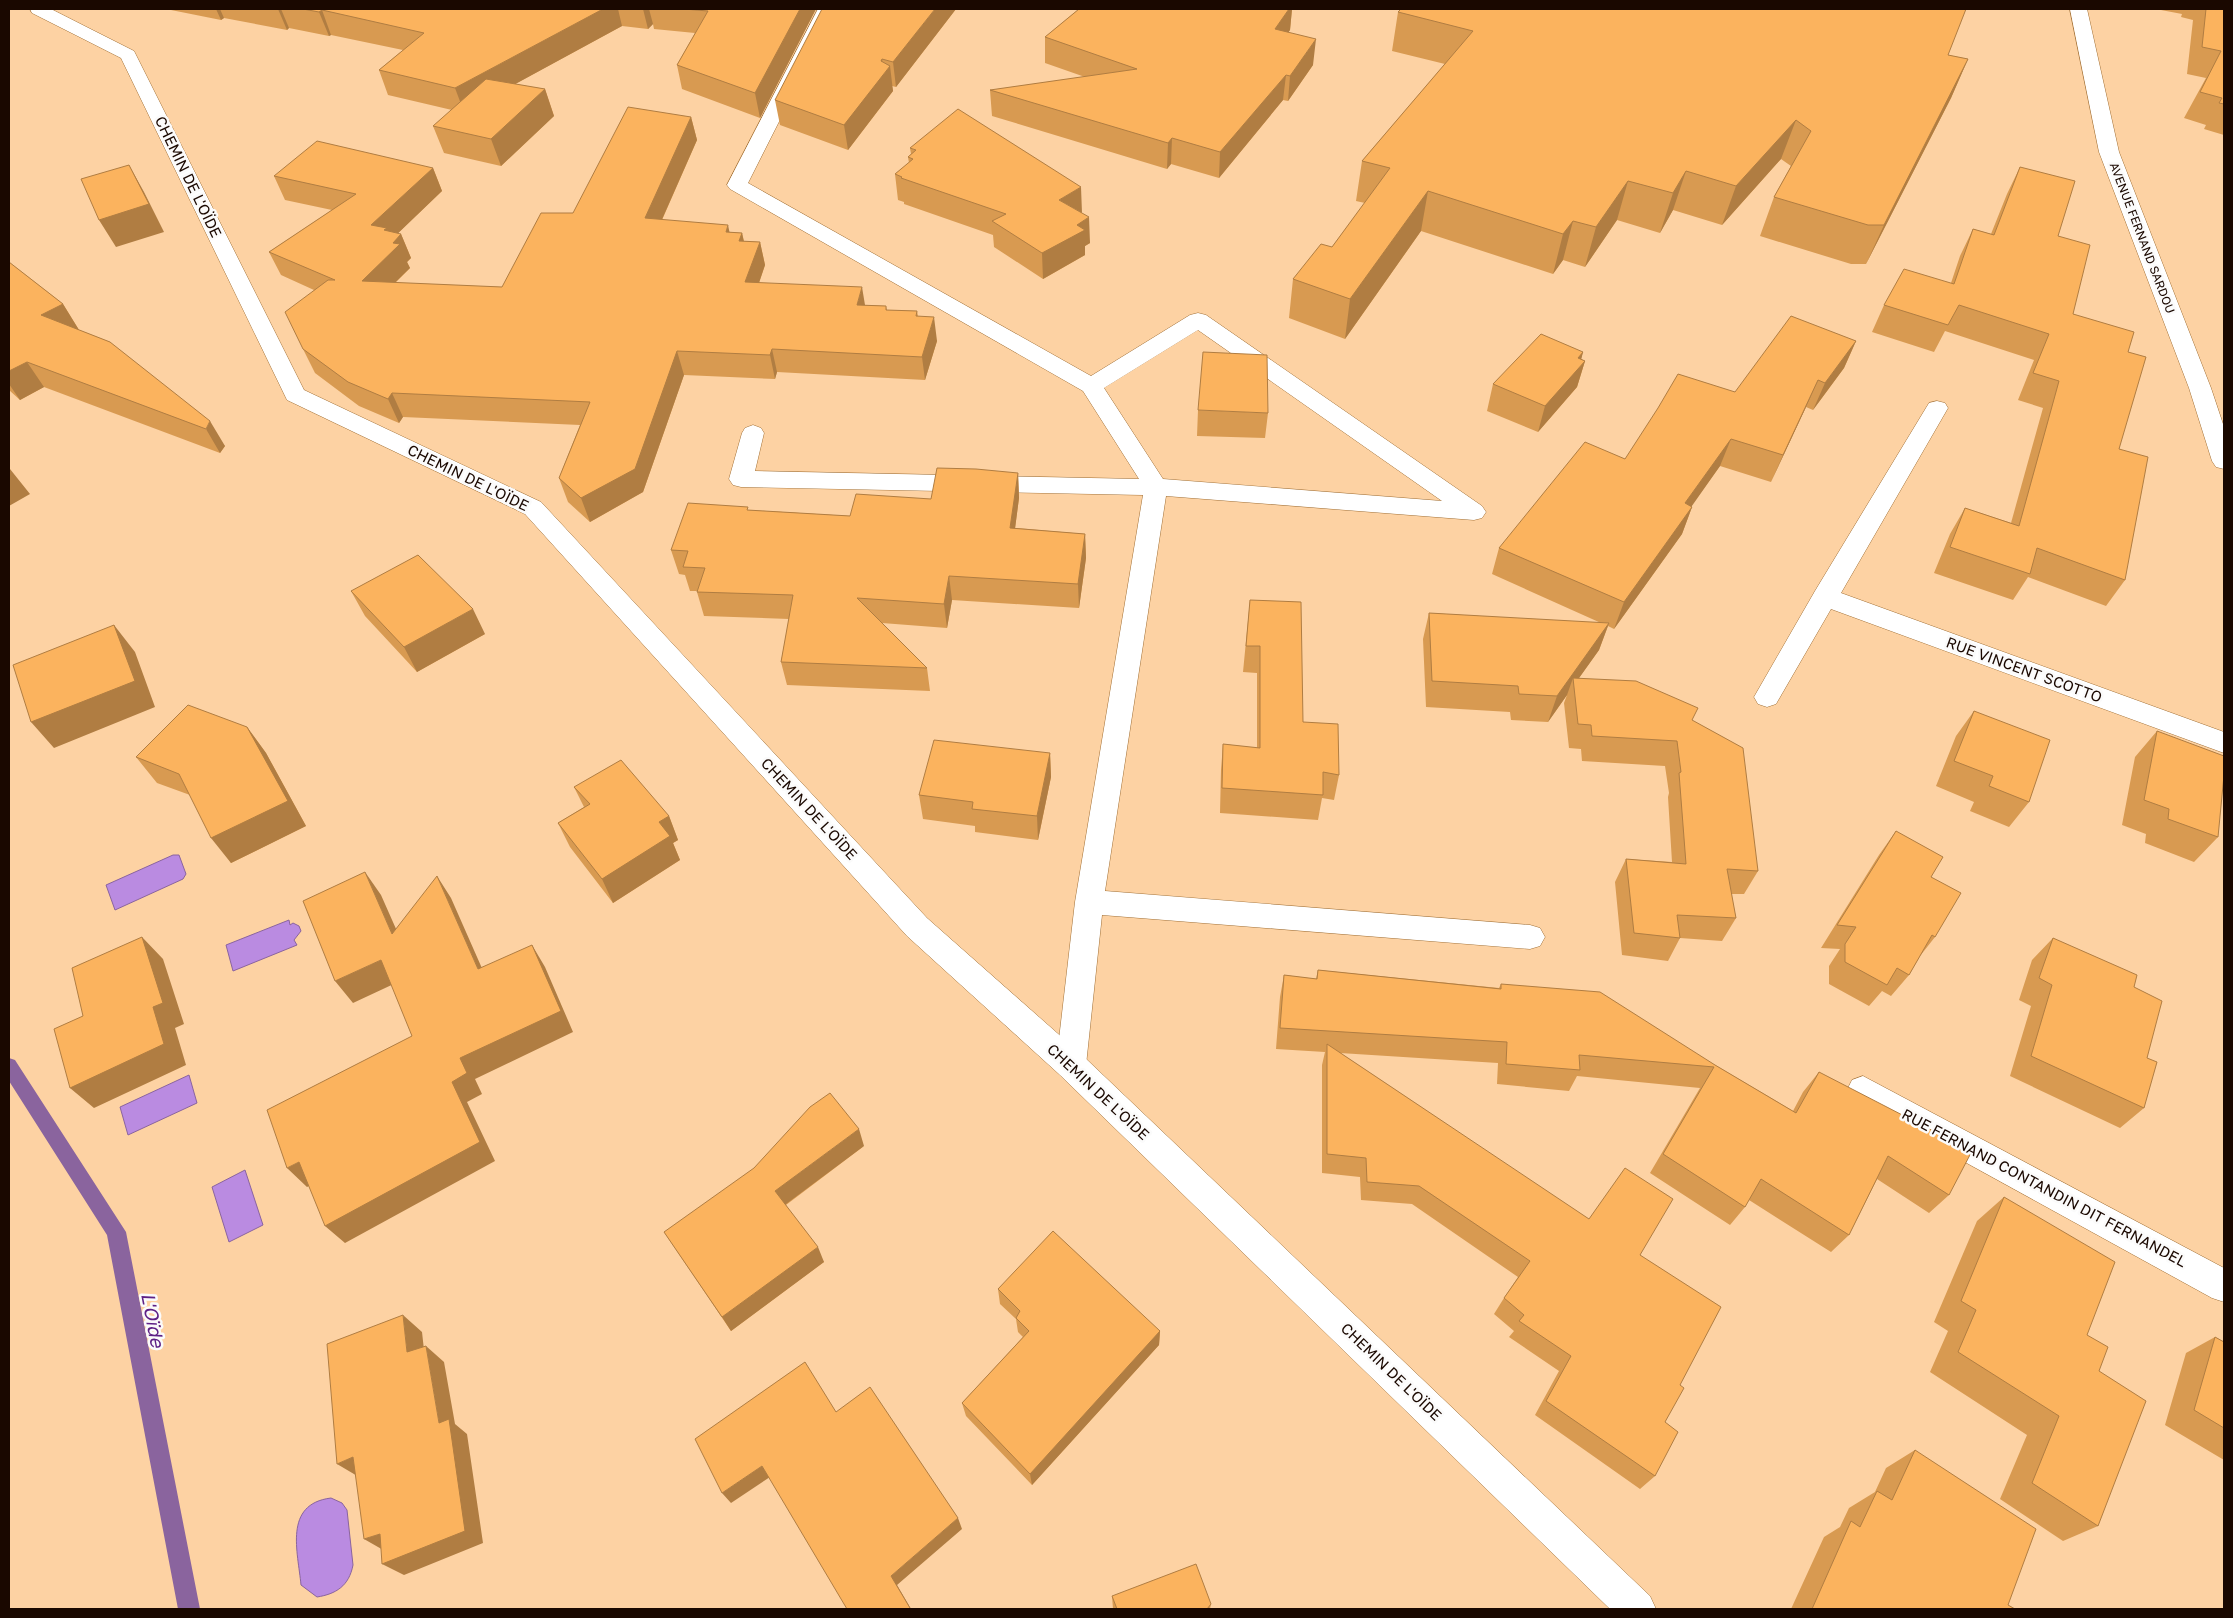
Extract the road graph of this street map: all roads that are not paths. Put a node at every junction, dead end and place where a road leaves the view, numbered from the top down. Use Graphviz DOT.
graph roads {
  1 [pos="38,9"];
  2 [pos="827,9"];
  3 [pos="2078,9"];
  4 [pos="1090,386"];
  5 [pos="2200,388"];
  6 [pos="2224,395"];
  7 [pos="1937,408"];
  8 [pos="753,433"];
  9 [pos="2224,461"];
  10 [pos="1156,487"];
  11 [pos="1824,597"];
  12 [pos="1767,697"];
  13 [pos="2224,743"];
  14 [pos="1089,902"];
  15 [pos="1530,937"];
  16 [pos="1071,1065"];
  17 [pos="1864,1090"];
  18 [pos="2224,1286"];
  19 [pos="1637,1609"];
  1 -- 16 [label="street, CHEMIN DE L'OÏDE"];
  2 -- 4 [label="street"];
  3 -- 5 [label="street, AVENUE FERNAND SARDOU"];
  4 -- 10 [label="street"];
  4 -- 10 [label="street"];
  5 -- 6 [label="street"];
  5 -- 9 [label="street, AVENUE FERNAND SARDOU"];
  7 -- 11 [label="street"];
  8 -- 10 [label="street"];
  10 -- 14 [label="street"];
  11 -- 12 [label="street"];
  11 -- 13 [label="street, RUE VINCENT SCOTTO"];
  14 -- 15 [label="street"];
  14 -- 16 [label="street"];
  16 -- 19 [label="street, CHEMIN DE L'OÏDE"];
  17 -- 18 [label="street, RUE FERNAND CONTANDIN DIT FERNANDEL"];
}
